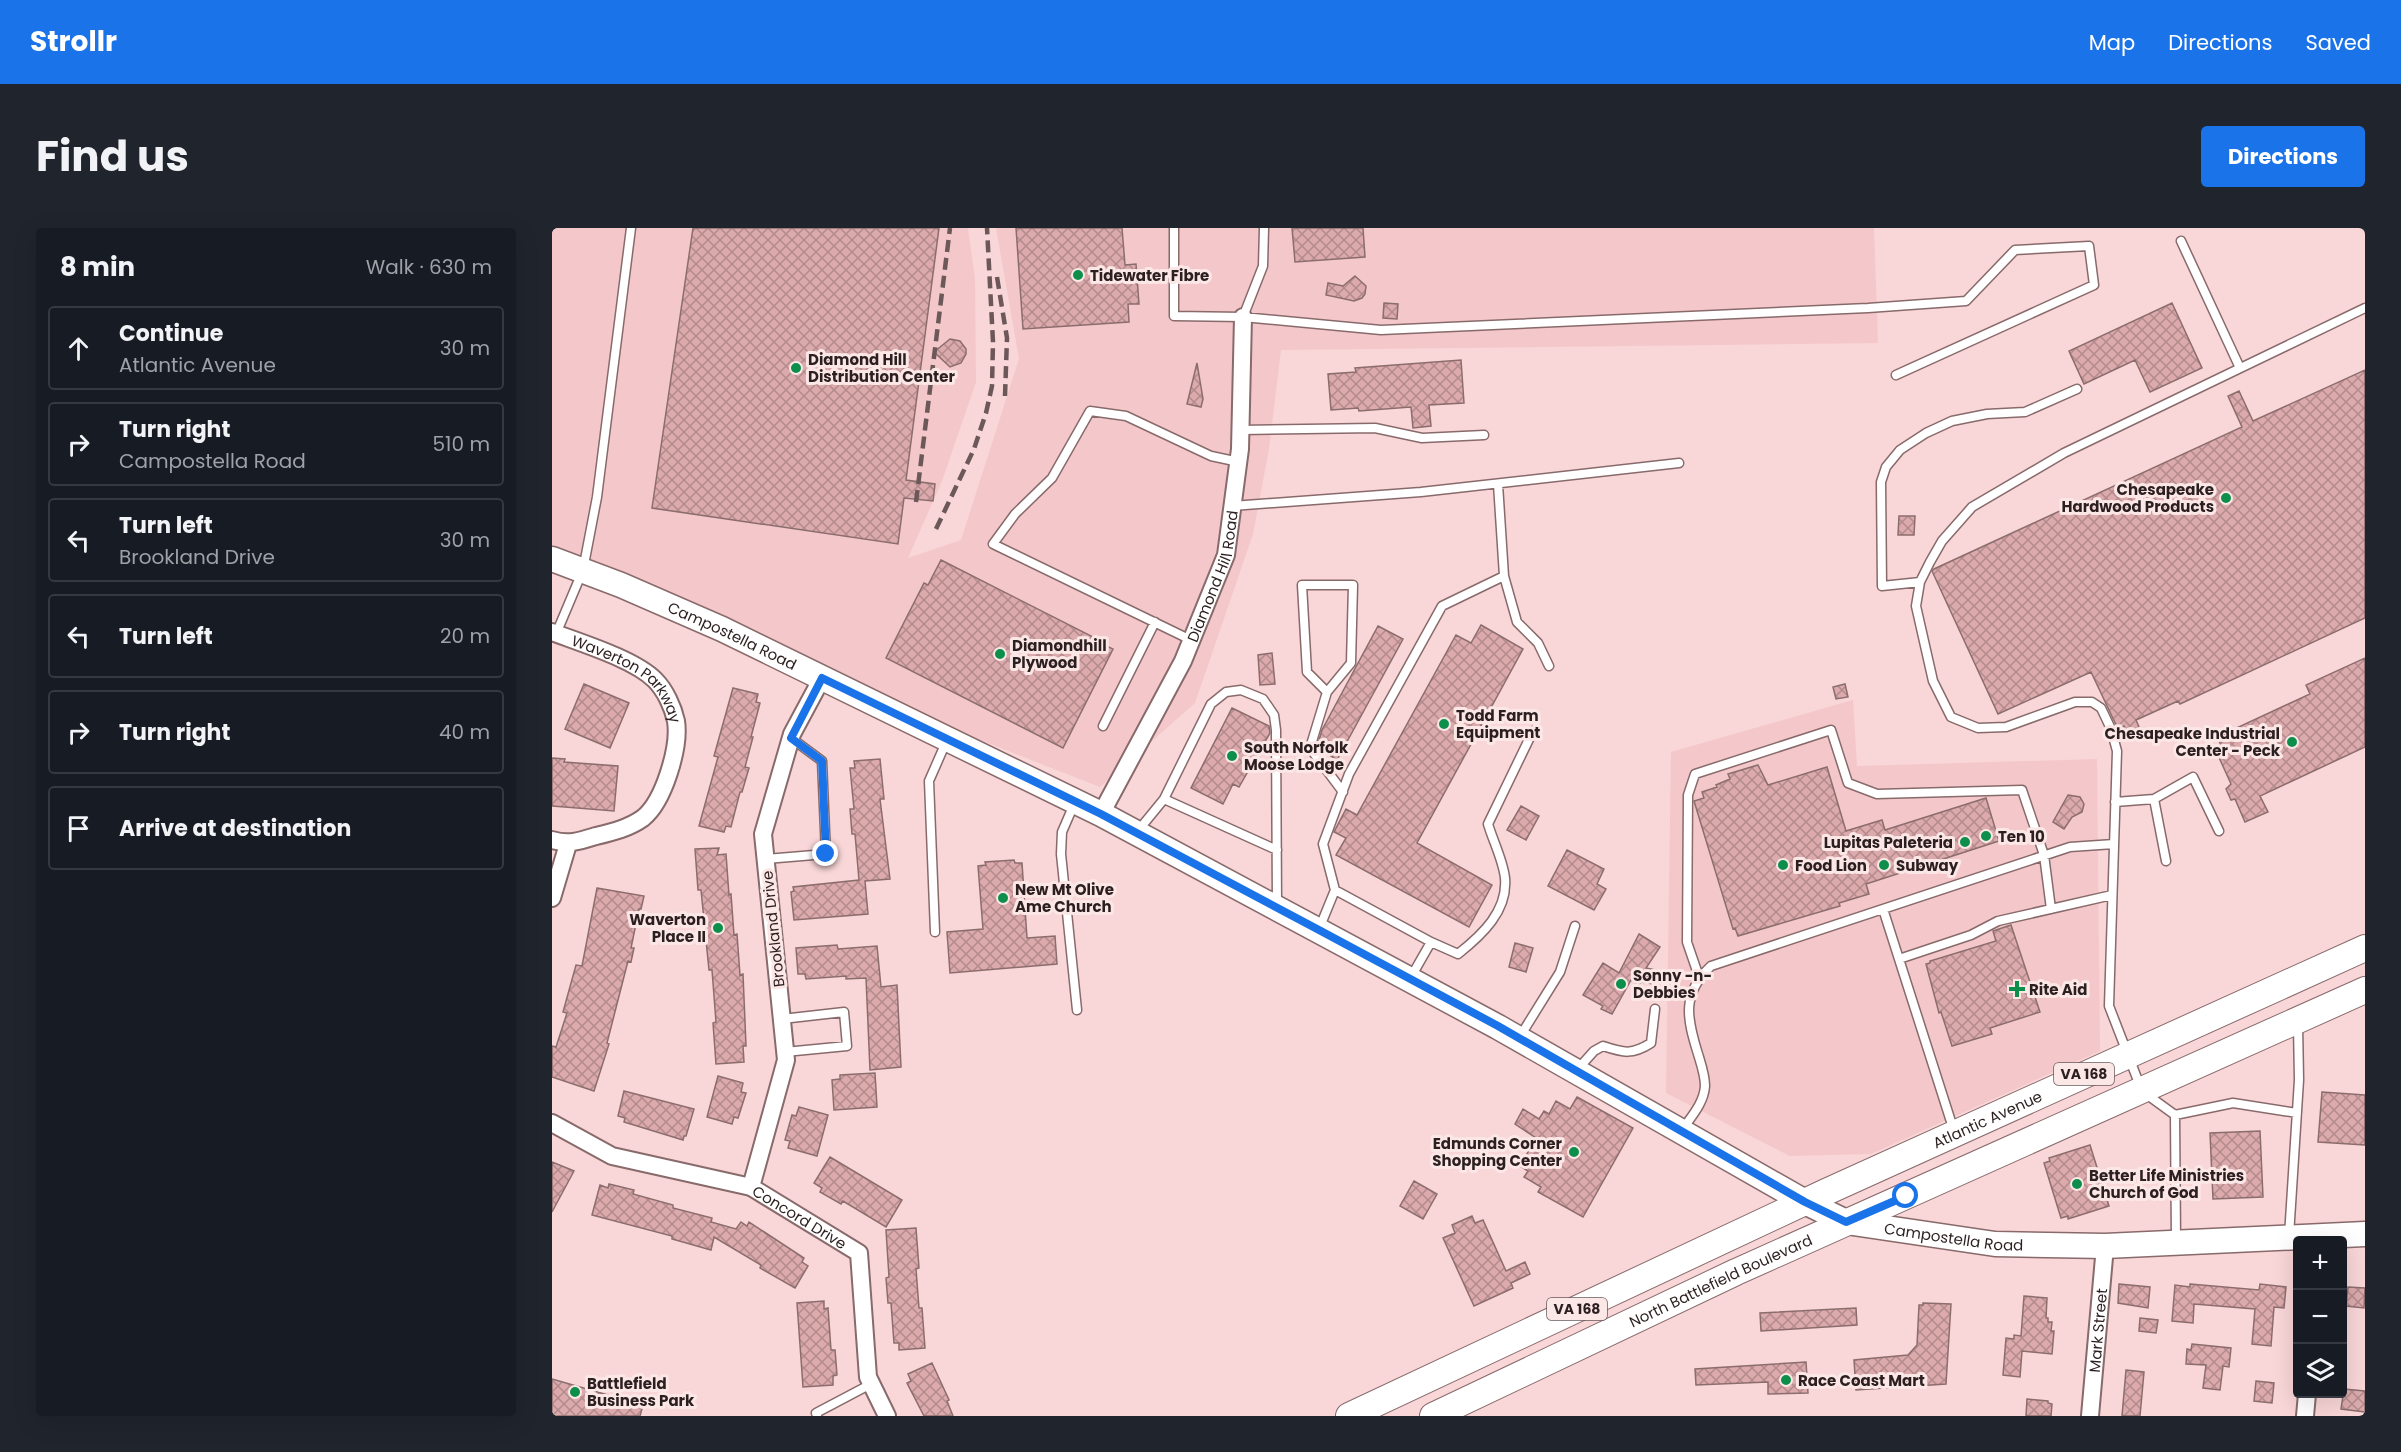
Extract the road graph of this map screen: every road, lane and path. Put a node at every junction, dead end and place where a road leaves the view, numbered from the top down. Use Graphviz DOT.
graph roads {
  1 [pos="631,228"];
  2 [pos="1174,228"];
  3 [pos="1264,228"];
  4 [pos="2181,241"];
  5 [pos="2365,308"];
  6 [pos="1243,317"];
  7 [pos="2240,368"];
  8 [pos="1896,375"];
  9 [pos="2077,388"];
  10 [pos="1241,430"];
  11 [pos="1484,435"];
  12 [pos="1239,462"];
  13 [pos="1679,463"];
  14 [pos="1498,484"];
  15 [pos="1233,506"];
  16 [pos="552,559"];
  17 [pos="583,570"];
  18 [pos="1504,576"];
  19 [pos="1920,582"];
  20 [pos="1155,622"];
  21 [pos="554,633"];
  22 [pos="1191,640"];
  23 [pos="1549,666"];
  24 [pos="822,678"];
  25 [pos="1327,692"];
  26 [pos="1102,726"];
  27 [pos="1533,731"];
  28 [pos="791,738"];
  29 [pos="947,740"];
  30 [pos="1343,792"];
  31 [pos="1164,799"];
  32 [pos="2154,799"];
  33 [pos="1075,802"];
  34 [pos="2115,802"];
  35 [pos="1101,814"];
  36 [pos="2219,831"];
  37 [pos="1136,833"];
  38 [pos="560,842"];
  39 [pos="2114,844"];
  40 [pos="1277,850"];
  41 [pos="2044,855"];
  42 [pos="766,860"];
  43 [pos="2166,861"];
  44 [pos="1335,890"];
  45 [pos="2112,895"];
  46 [pos="552,898"];
  47 [pos="1277,909"];
  48 [pos="1883,909"];
  49 [pos="2051,909"];
  50 [pos="1575,926"];
  51 [pos="1319,930"];
  52 [pos="935,932"];
  53 [pos="1431,942"];
  54 [pos="2365,948"];
  55 [pos="1899,958"];
  56 [pos="1699,977"];
  57 [pos="1410,979"];
  58 [pos="2365,990"];
  59 [pos="1655,1009"];
  60 [pos="1077,1010"];
  61 [pos="782,1018"];
  62 [pos="2298,1021"];
  63 [pos="1519,1038"];
  64 [pos="785,1052"];
  65 [pos="2127,1054"];
  66 [pos="1576,1071"];
  67 [pos="2142,1091"];
  68 [pos="2297,1113"];
  69 [pos="2175,1115"];
  70 [pos="552,1124"];
  71 [pos="1681,1131"];
  72 [pos="1955,1134"];
  73 [pos="751,1187"];
  74 [pos="1805,1202"];
  75 [pos="1846,1222"];
  76 [pos="2365,1234"];
  77 [pos="2289,1236"];
  78 [pos="2293,1236"];
  79 [pos="2343,1236"];
  80 [pos="2176,1242"];
  81 [pos="2105,1246"];
  82 [pos="872,1384"];
  83 [pos="2307,1398"];
  84 [pos="817,1416"];
  85 [pos="887,1416"];
  86 [pos="1349,1416"];
  87 [pos="1433,1416"];
  88 [pos="2090,1416"];
  89 [pos="2306,1416"];
  1 -- 17 [label="lane"];
  2 -- 6 [label="lane"];
  3 -- 6 [label="lane"];
  4 -- 7 [label="lane"];
  5 -- 7 [label="lane"];
  6 -- 8 [label="lane"];
  6 -- 10 [label="street, Diamond Hill Road"];
  7 -- 19 [label="lane"];
  9 -- 19 [label="lane"];
  10 -- 11 [label="lane"];
  10 -- 12 [label="street, Diamond Hill Road"];
  12 -- 15 [label="street, Diamond Hill Road"];
  12 -- 20 [label="lane"];
  13 -- 14 [label="lane"];
  14 -- 15 [label="lane"];
  14 -- 18 [label="lane"];
  15 -- 22 [label="street, Diamond Hill Road"];
  16 -- 17 [label="main road, Campostella Road"];
  17 -- 21 [label="lane"];
  17 -- 24 [label="main road, Campostella Road"];
  18 -- 23 [label="lane"];
  18 -- 30 [label="lane"];
  19 -- 34 [label="lane"];
  20 -- 22 [label="lane"];
  20 -- 26 [label="lane"];
  21 -- 38 [label="street, Waverton Parkway"];
  22 -- 35 [label="street, Diamond Hill Road"];
  24 -- 28 [label="street, Brookland Drive"];
  24 -- 29 [label="main road, Campostella Road"];
  25 -- 25 [label="lane"];
  25 -- 30 [label="lane"];
  27 -- 53 [label="lane"];
  28 -- 42 [label="street, Brookland Drive"];
  28 -- 42 [label="lane"];
  29 -- 33 [label="main road, Campostella Road"];
  29 -- 52 [label="lane"];
  30 -- 44 [label="lane"];
  31 -- 37 [label="lane"];
  31 -- 40 [label="lane"];
  31 -- 40 [label="lane"];
  32 -- 34 [label="lane"];
  32 -- 36 [label="lane"];
  32 -- 43 [label="lane"];
  33 -- 35 [label="main road, Campostella Road"];
  33 -- 60 [label="lane"];
  34 -- 39 [label="lane"];
  35 -- 37 [label="main road, Campostella Road"];
  37 -- 47 [label="main road, Campostella Road"];
  38 -- 46 [label="street"];
  39 -- 41 [label="lane"];
  39 -- 45 [label="lane"];
  40 -- 47 [label="lane"];
  41 -- 48 [label="lane"];
  41 -- 49 [label="lane"];
  41 -- 56 [label="lane"];
  42 -- 61 [label="street, Brookland Drive"];
  44 -- 51 [label="lane"];
  44 -- 53 [label="lane"];
  45 -- 49 [label="lane"];
  45 -- 65 [label="lane"];
  47 -- 51 [label="main road, Campostella Road"];
  48 -- 55 [label="lane"];
  48 -- 56 [label="lane"];
  49 -- 55 [label="lane"];
  50 -- 63 [label="lane"];
  51 -- 57 [label="main road, Campostella Road"];
  53 -- 57 [label="lane"];
  54 -- 65 [label="main road, Atlantic Avenue / VA 168"];
  55 -- 72 [label="lane"];
  56 -- 71 [label="lane"];
  57 -- 63 [label="main road, Campostella Road"];
  58 -- 62 [label="main road, VA 168"];
  59 -- 66 [label="lane"];
  61 -- 64 [label="street, Brookland Drive"];
  61 -- 64 [label="lane"];
  62 -- 67 [label="main road, VA 168"];
  62 -- 68 [label="lane"];
  63 -- 66 [label="main road, Campostella Road"];
  64 -- 73 [label="street, Brookland Drive"];
  65 -- 67 [label="lane"];
  65 -- 72 [label="main road, Atlantic Avenue / VA 168"];
  66 -- 71 [label="main road, Campostella Road"];
  67 -- 69 [label="lane"];
  67 -- 75 [label="main road, VA 168"];
  68 -- 69 [label="lane"];
  68 -- 77 [label="lane"];
  69 -- 80 [label="lane"];
  70 -- 73 [label="street, Concord Drive"];
  71 -- 74 [label="main road, Campostella Road"];
  72 -- 74 [label="main road, Atlantic Avenue / VA 168"];
  73 -- 82 [label="street, Concord Drive"];
  74 -- 75 [label="main road, Campostella Road"];
  74 -- 86 [label="main road, VA 168"];
  75 -- 81 [label="main road, Campostella Road"];
  75 -- 87 [label="main road, North Battlefield Boulevard / VA 168"];
  76 -- 79 [label="main road, Campostella Road"];
  77 -- 78 [label="main road, Campostella Road"];
  77 -- 80 [label="main road, Campostella Road"];
  80 -- 81 [label="main road, Campostella Road"];
  81 -- 88 [label="street, Mark Street"];
  82 -- 84 [label="lane"];
  82 -- 85 [label="street, Concord Drive"];
  83 -- 89 [label="street"];
}
